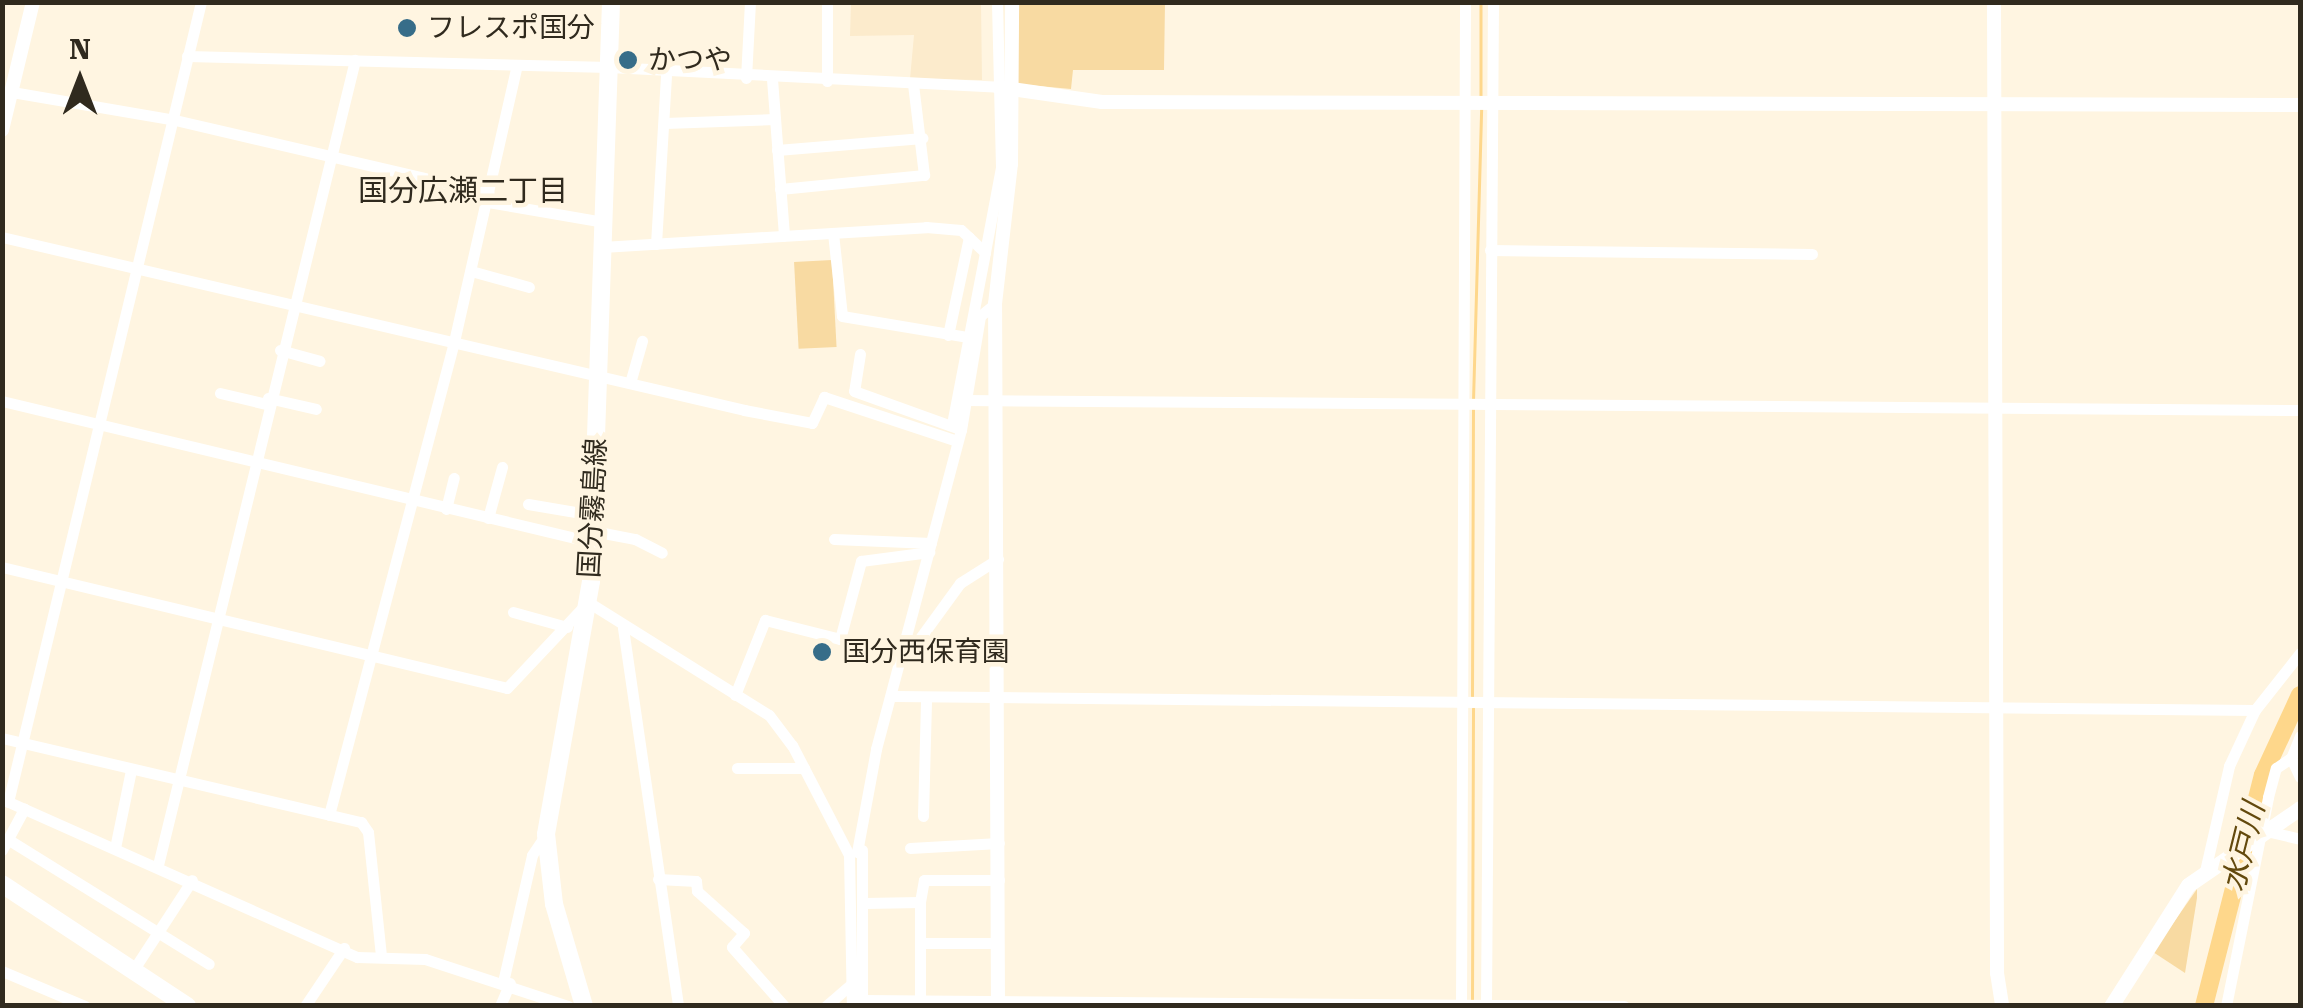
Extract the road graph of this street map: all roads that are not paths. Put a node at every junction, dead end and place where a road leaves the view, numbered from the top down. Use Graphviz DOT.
graph roads {
  1 [pos="33,2"];
  2 [pos="202,2"];
  3 [pos="611,2"];
  4 [pos="750,2"];
  5 [pos="827,2"];
  6 [pos="997,2"];
  7 [pos="1012,2"];
  8 [pos="1465,2"];
  9 [pos="1493,2"];
  10 [pos="1994,2"];
  11 [pos="187,56"];
  12 [pos="355,60"];
  13 [pos="517,66"];
  14 [pos="608,67"];
  15 [pos="666,74"];
  16 [pos="746,78"];
  17 [pos="772,79"];
  18 [pos="827,80"];
  19 [pos="914,84"];
  20 [pos="1004,90"];
  21 [pos="12,92"];
  22 [pos="1466,102"];
  23 [pos="1492,103"];
  24 [pos="2300,105"];
  25 [pos="1994,106"];
  26 [pos="775,119"];
  27 [pos="175,120"];
  28 [pos="665,123"];
  29 [pos="2,130"];
  30 [pos="923,138"];
  31 [pos="777,150"];
  32 [pos="330,155"];
  33 [pos="780,189"];
  34 [pos="490,192"];
  35 [pos="604,222"];
  36 [pos="833,232"];
  37 [pos="995,234"];
  38 [pos="784,236"];
  39 [pos="2,237"];
  40 [pos="969,237"];
  41 [pos="656,244"];
  42 [pos="602,248"];
  43 [pos="1490,250"];
  44 [pos="985,252"];
  45 [pos="1812,254"];
  46 [pos="137,268"];
  47 [pos="470,271"];
  48 [pos="529,287"];
  49 [pos="995,304"];
  50 [pos="291,306"];
  51 [pos="976,315"];
  52 [pos="948,335"];
  53 [pos="968,337"];
  54 [pos="642,341"];
  55 [pos="452,346"];
  56 [pos="280,350"];
  57 [pos="860,354"];
  58 [pos="320,361"];
  59 [pos="598,376"];
  60 [pos="630,383"];
  61 [pos="220,393"];
  62 [pos="2,400"];
  63 [pos="965,400"];
  64 [pos="267,401"];
  65 [pos="999,403"];
  66 [pos="1466,404"];
  67 [pos="1486,404"];
  68 [pos="316,409"];
  69 [pos="1994,409"];
  70 [pos="2300,410"];
  71 [pos="101,423"];
  72 [pos="956,432"];
  73 [pos="252,462"];
  74 [pos="502,468"];
  75 [pos="454,478"];
  76 [pos="410,501"];
  77 [pos="528,504"];
  78 [pos="446,509"];
  79 [pos="488,518"];
  80 [pos="592,529"];
  81 [pos="834,539"];
  82 [pos="930,547"];
  83 [pos="662,553"];
  84 [pos="998,558"];
  85 [pos="2,567"];
  86 [pos="63,581"];
  87 [pos="588,602"];
  88 [pos="513,612"];
  89 [pos="216,622"];
  90 [pos="567,627"];
  91 [pos="623,628"];
  92 [pos="370,653"];
  93 [pos="2300,653"];
  94 [pos="899,672"];
  95 [pos="734,695"];
  96 [pos="894,696"];
  97 [pos="926,698"];
  98 [pos="1000,699"];
  99 [pos="1466,704"];
  100 [pos="1486,704"];
  101 [pos="1995,708"];
  102 [pos="2255,710"];
  103 [pos="2300,736"];
  104 [pos="2,738"];
  105 [pos="23,743"];
  106 [pos="2291,758"];
  107 [pos="738,768"];
  108 [pos="804,768"];
  109 [pos="131,770"];
  110 [pos="2300,777"];
  111 [pos="178,781"];
  112 [pos="6,800"];
  113 [pos="2300,808"];
  114 [pos="24,809"];
  115 [pos="329,815"];
  116 [pos="923,816"];
  117 [pos="2262,830"];
  118 [pos="546,834"];
  119 [pos="2300,838"];
  120 [pos="999,843"];
  121 [pos="6,845"];
  122 [pos="116,848"];
  123 [pos="910,848"];
  124 [pos="862,850"];
  125 [pos="848,855"];
  126 [pos="158,866"];
  127 [pos="2209,868"];
  128 [pos="658,879"];
  129 [pos="192,880"];
  130 [pos="999,880"];
  131 [pos="2,884"];
  132 [pos="865,902"];
  133 [pos="920,902"];
  134 [pos="158,934"];
  135 [pos="920,943"];
  136 [pos="998,944"];
  137 [pos="344,948"];
  138 [pos="381,956"];
  139 [pos="209,964"];
  140 [pos="134,969"];
  141 [pos="2,971"];
  142 [pos="506,982"];
  143 [pos="851,984"];
  144 [pos="921,1002"];
  145 [pos="967,1003"];
  146 [pos="998,1003"];
  147 [pos="859,1004"];
  148 [pos="1248,1005"];
  149 [pos="1463,1005"];
  150 [pos="1485,1005"];
  151 [pos="85,1006"];
  152 [pos="187,1006"];
  153 [pos="305,1006"];
  154 [pos="500,1006"];
  155 [pos="568,1006"];
  156 [pos="584,1006"];
  157 [pos="678,1006"];
  158 [pos="784,1006"];
  159 [pos="826,1006"];
  160 [pos="1624,1006"];
  161 [pos="2002,1006"];
  162 [pos="2110,1006"];
  163 [pos="2226,1006"];
  1 -- 21 [label="street"];
  2 -- 11 [label="street"];
  3 -- 14 [label="main road, 国分霧島線"];
  4 -- 16 [label="street"];
  5 -- 18 [label="street"];
  6 -- 20 [label="street"];
  7 -- 20 [label="street"];
  8 -- 22 [label="street"];
  9 -- 23 [label="street"];
  10 -- 25 [label="street"];
  11 -- 12 [label="street"];
  11 -- 27 [label="street"];
  12 -- 13 [label="street"];
  12 -- 32 [label="street"];
  13 -- 14 [label="street"];
  13 -- 34 [label="street"];
  14 -- 15 [label="street"];
  14 -- 35 [label="main road, 国分霧島線"];
  15 -- 16 [label="street"];
  15 -- 28 [label="street"];
  16 -- 17 [label="street"];
  17 -- 18 [label="street"];
  17 -- 26 [label="street"];
  18 -- 19 [label="street"];
  19 -- 20 [label="street"];
  19 -- 30 [label="street"];
  20 -- 22 [label="street"];
  20 -- 37 [label="street"];
  21 -- 27 [label="street"];
  21 -- 29 [label="street"];
  22 -- 23 [label="street"];
  22 -- 66 [label="street"];
  23 -- 25 [label="street"];
  23 -- 43 [label="street"];
  24 -- 25 [label="street"];
  25 -- 69 [label="street"];
  26 -- 28 [label="street"];
  26 -- 31 [label="street"];
  27 -- 32 [label="street"];
  27 -- 46 [label="street"];
  28 -- 41 [label="street"];
  30 -- 31 [label="street"];
  30 -- 33 [label="street"];
  31 -- 33 [label="street"];
  32 -- 34 [label="street"];
  32 -- 50 [label="street"];
  33 -- 38 [label="street"];
  34 -- 35 [label="street"];
  34 -- 47 [label="street"];
  35 -- 42 [label="main road, 国分霧島線"];
  36 -- 38 [label="street"];
  36 -- 40 [label="street"];
  36 -- 52 [label="street"];
  37 -- 44 [label="street"];
  37 -- 49 [label="street"];
  38 -- 41 [label="street"];
  39 -- 46 [label="street"];
  40 -- 44 [label="street"];
  40 -- 52 [label="street"];
  41 -- 42 [label="street"];
  42 -- 59 [label="main road, 国分霧島線"];
  43 -- 45 [label="street"];
  43 -- 67 [label="street"];
  44 -- 51 [label="street"];
  46 -- 50 [label="street"];
  46 -- 71 [label="street"];
  47 -- 48 [label="street"];
  47 -- 55 [label="street"];
  49 -- 51 [label="street"];
  49 -- 65 [label="street"];
  50 -- 55 [label="street"];
  50 -- 56 [label="street"];
  51 -- 53 [label="street"];
  51 -- 63 [label="street"];
  52 -- 53 [label="street"];
  53 -- 72 [label="street"];
  54 -- 60 [label="street"];
  55 -- 59 [label="street"];
  55 -- 76 [label="street"];
  56 -- 58 [label="street"];
  56 -- 64 [label="street"];
  57 -- 72 [label="street"];
  59 -- 60 [label="street"];
  59 -- 80 [label="main road, 国分霧島線"];
  60 -- 72 [label="street"];
  61 -- 64 [label="street"];
  62 -- 71 [label="street"];
  63 -- 65 [label="street"];
  63 -- 72 [label="street"];
  64 -- 68 [label="street"];
  64 -- 73 [label="street"];
  65 -- 66 [label="street"];
  65 -- 84 [label="street"];
  66 -- 67 [label="street"];
  66 -- 99 [label="street"];
  67 -- 69 [label="street"];
  67 -- 100 [label="street"];
  69 -- 70 [label="street"];
  69 -- 101 [label="street"];
  71 -- 73 [label="street"];
  71 -- 86 [label="street"];
  72 -- 82 [label="street"];
  73 -- 76 [label="street"];
  73 -- 89 [label="street"];
  74 -- 79 [label="street"];
  75 -- 78 [label="street"];
  76 -- 78 [label="street"];
  76 -- 92 [label="street"];
  77 -- 80 [label="street"];
  78 -- 79 [label="street"];
  79 -- 80 [label="street"];
  80 -- 83 [label="street"];
  80 -- 87 [label="main road, 国分霧島線"];
  81 -- 82 [label="street"];
  82 -- 94 [label="street"];
  82 -- 95 [label="street"];
  84 -- 94 [label="street"];
  84 -- 98 [label="street"];
  85 -- 86 [label="street"];
  86 -- 89 [label="street"];
  86 -- 105 [label="street"];
  87 -- 90 [label="street"];
  87 -- 91 [label="street"];
  87 -- 118 [label="main road, 国分霧島線"];
  88 -- 90 [label="street"];
  89 -- 92 [label="street"];
  89 -- 111 [label="street"];
  90 -- 92 [label="street"];
  91 -- 95 [label="street"];
  91 -- 128 [label="street"];
  92 -- 115 [label="street"];
  93 -- 102 [label="street"];
  94 -- 96 [label="street"];
  95 -- 108 [label="street"];
  96 -- 97 [label="street"];
  96 -- 124 [label="street"];
  97 -- 98 [label="street"];
  97 -- 116 [label="street"];
  98 -- 99 [label="street"];
  98 -- 120 [label="street"];
  99 -- 100 [label="street"];
  99 -- 149 [label="street"];
  100 -- 101 [label="street"];
  100 -- 150 [label="street"];
  101 -- 102 [label="street"];
  101 -- 161 [label="street"];
  102 -- 127 [label="street"];
  103 -- 106 [label="street"];
  104 -- 105 [label="street"];
  105 -- 109 [label="street"];
  105 -- 112 [label="street"];
  106 -- 110 [label="street"];
  106 -- 117 [label="street"];
  107 -- 108 [label="street"];
  108 -- 125 [label="street"];
  109 -- 111 [label="street"];
  109 -- 122 [label="street"];
  111 -- 115 [label="street"];
  111 -- 126 [label="street"];
  112 -- 114 [label="street"];
  113 -- 117 [label="main road"];
  114 -- 121 [label="street"];
  114 -- 122 [label="street"];
  115 -- 138 [label="street"];
  117 -- 119 [label="street"];
  117 -- 127 [label="main road"];
  117 -- 163 [label="street"];
  118 -- 142 [label="street"];
  118 -- 156 [label="main road, 国分霧島線"];
  120 -- 123 [label="street"];
  120 -- 130 [label="street"];
  121 -- 134 [label="street"];
  122 -- 126 [label="street"];
  124 -- 125 [label="street"];
  124 -- 132 [label="street"];
  125 -- 143 [label="street"];
  126 -- 129 [label="street"];
  127 -- 162 [label="main road"];
  128 -- 157 [label="street"];
  128 -- 158 [label="street"];
  129 -- 134 [label="street"];
  129 -- 137 [label="street"];
  130 -- 133 [label="street"];
  130 -- 136 [label="street"];
  131 -- 140 [label="main road"];
  132 -- 133 [label="street"];
  132 -- 147 [label="street"];
  133 -- 135 [label="street"];
  134 -- 139 [label="street"];
  134 -- 140 [label="street"];
  135 -- 136 [label="street"];
  135 -- 144 [label="street"];
  136 -- 146 [label="street"];
  137 -- 138 [label="street"];
  137 -- 153 [label="street"];
  138 -- 142 [label="street"];
  140 -- 152 [label="main road"];
  141 -- 151 [label="street"];
  142 -- 154 [label="street"];
  142 -- 155 [label="street"];
  143 -- 147 [label="street"];
  143 -- 159 [label="street"];
  144 -- 145 [label="street"];
  144 -- 147 [label="street"];
  145 -- 146 [label="street"];
  146 -- 148 [label="street"];
  148 -- 149 [label="street"];
  149 -- 150 [label="street"];
  150 -- 160 [label="street"];
}
